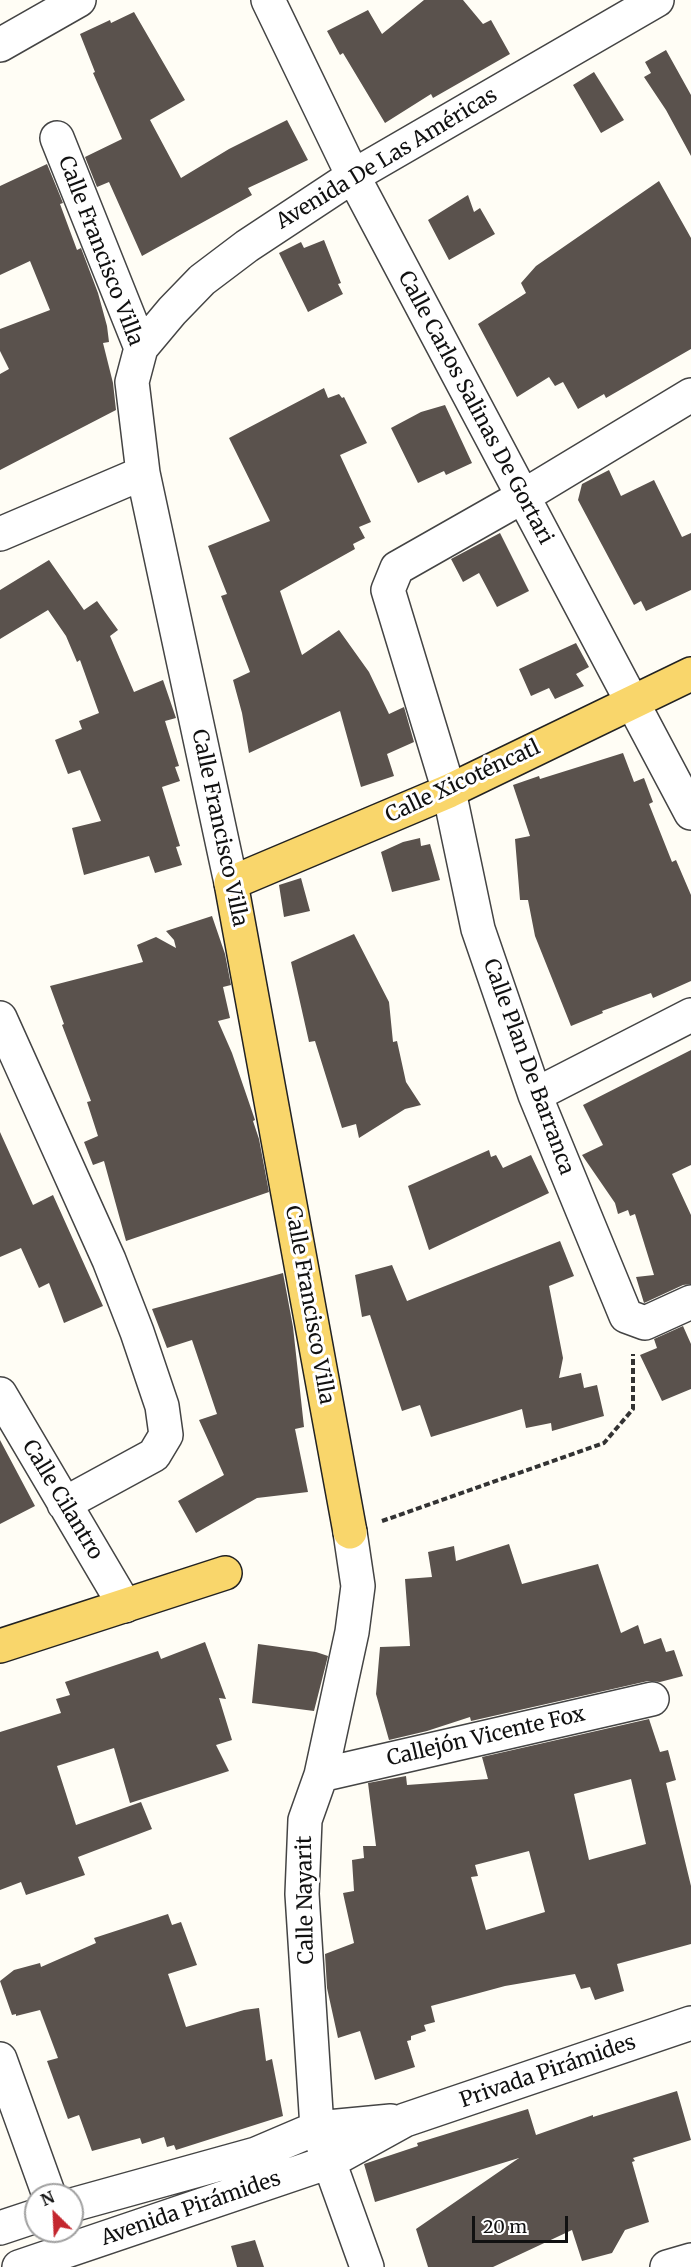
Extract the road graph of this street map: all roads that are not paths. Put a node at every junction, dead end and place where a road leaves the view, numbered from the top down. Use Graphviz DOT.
graph roads {
  1 [pos="79,0"];
  2 [pos="268,0"];
  3 [pos="657,0"];
  4 [pos="0,45"];
  5 [pos="57,138"];
  6 [pos="353,176"];
  7 [pos="141,348"];
  8 [pos="691,395"];
  9 [pos="143,473"];
  10 [pos="522,497"];
  11 [pos="0,534"];
  12 [pos="691,674"];
  13 [pos="632,703"];
  14 [pos="449,791"];
  15 [pos="691,813"];
  16 [pos="231,883"];
  17 [pos="691,1015"];
  18 [pos="0,1018"];
  19 [pos="535,1095"];
  20 [pos="691,1302"];
  21 [pos="0,1394"];
  22 [pos="64,1504"];
  23 [pos="351,1532"];
  24 [pos="225,1573"];
  25 [pos="125,1606"];
  26 [pos="0,1646"];
  27 [pos="652,1699"];
  28 [pos="321,1775"];
  29 [pos="691,2024"];
  30 [pos="0,2059"];
  31 [pos="405,2120"];
  32 [pos="317,2128"];
  33 [pos="329,2162"];
  34 [pos="45,2183"];
  35 [pos="84,2202"];
  36 [pos="24,2220"];
  37 [pos="0,2228"];
  38 [pos="691,2260"];
  39 [pos="19,2267"];
  40 [pos="367,2267"];
  41 [pos="667,2267"];
  1 -- 4 [label="street"];
  2 -- 6 [label="street, Calle Carlos Salinas De Gortari"];
  3 -- 6 [label="street, Avenida De Las Américas"];
  5 -- 7 [label="street, Calle Francisco Villa"];
  6 -- 7 [label="street, Avenida De Las Américas"];
  6 -- 10 [label="street, Calle Carlos Salinas De Gortari"];
  7 -- 9 [label="street, Calle Francisco Villa"];
  8 -- 10 [label="street"];
  9 -- 11 [label="street"];
  9 -- 16 [label="street, Calle Francisco Villa"];
  10 -- 13 [label="street, Calle Carlos Salinas De Gortari"];
  10 -- 14 [label="street, Calle Plan De Barranca"];
  12 -- 13 [label="main road, Calle Xicoténcatl"];
  13 -- 14 [label="main road, Calle Xicoténcatl"];
  13 -- 15 [label="street, Calle Carlos Salinas De Gortari"];
  14 -- 16 [label="main road, Calle Xicoténcatl"];
  14 -- 19 [label="street, Calle Plan De Barranca"];
  16 -- 23 [label="main road, Calle Francisco Villa"];
  17 -- 19 [label="street"];
  18 -- 22 [label="street"];
  19 -- 20 [label="street, Calle Plan De Barranca"];
  21 -- 22 [label="street, Calle Cilantro"];
  22 -- 25 [label="street, Calle Cilantro"];
  23 -- 28 [label="street, Calle Nayarit"];
  24 -- 25 [label="main road"];
  25 -- 26 [label="main road"];
  27 -- 28 [label="street, Callejón Vicente Fox"];
  28 -- 32 [label="street, Calle Nayarit"];
  29 -- 31 [label="street, Privada Pirámides"];
  30 -- 34 [label="street"];
  31 -- 32 [label="street, Privada Pirámides"];
  31 -- 33 [label="street, Privada Pirámides"];
  32 -- 33 [label="street, Calle Nayarit"];
  32 -- 35 [label="street, Avenida Pirámides"];
  33 -- 39 [label="street, Avenida Pirámides"];
  33 -- 40 [label="street, Calle Nayarit"];
  36 -- 37 [label="street"];
  38 -- 41 [label="street"];
}
